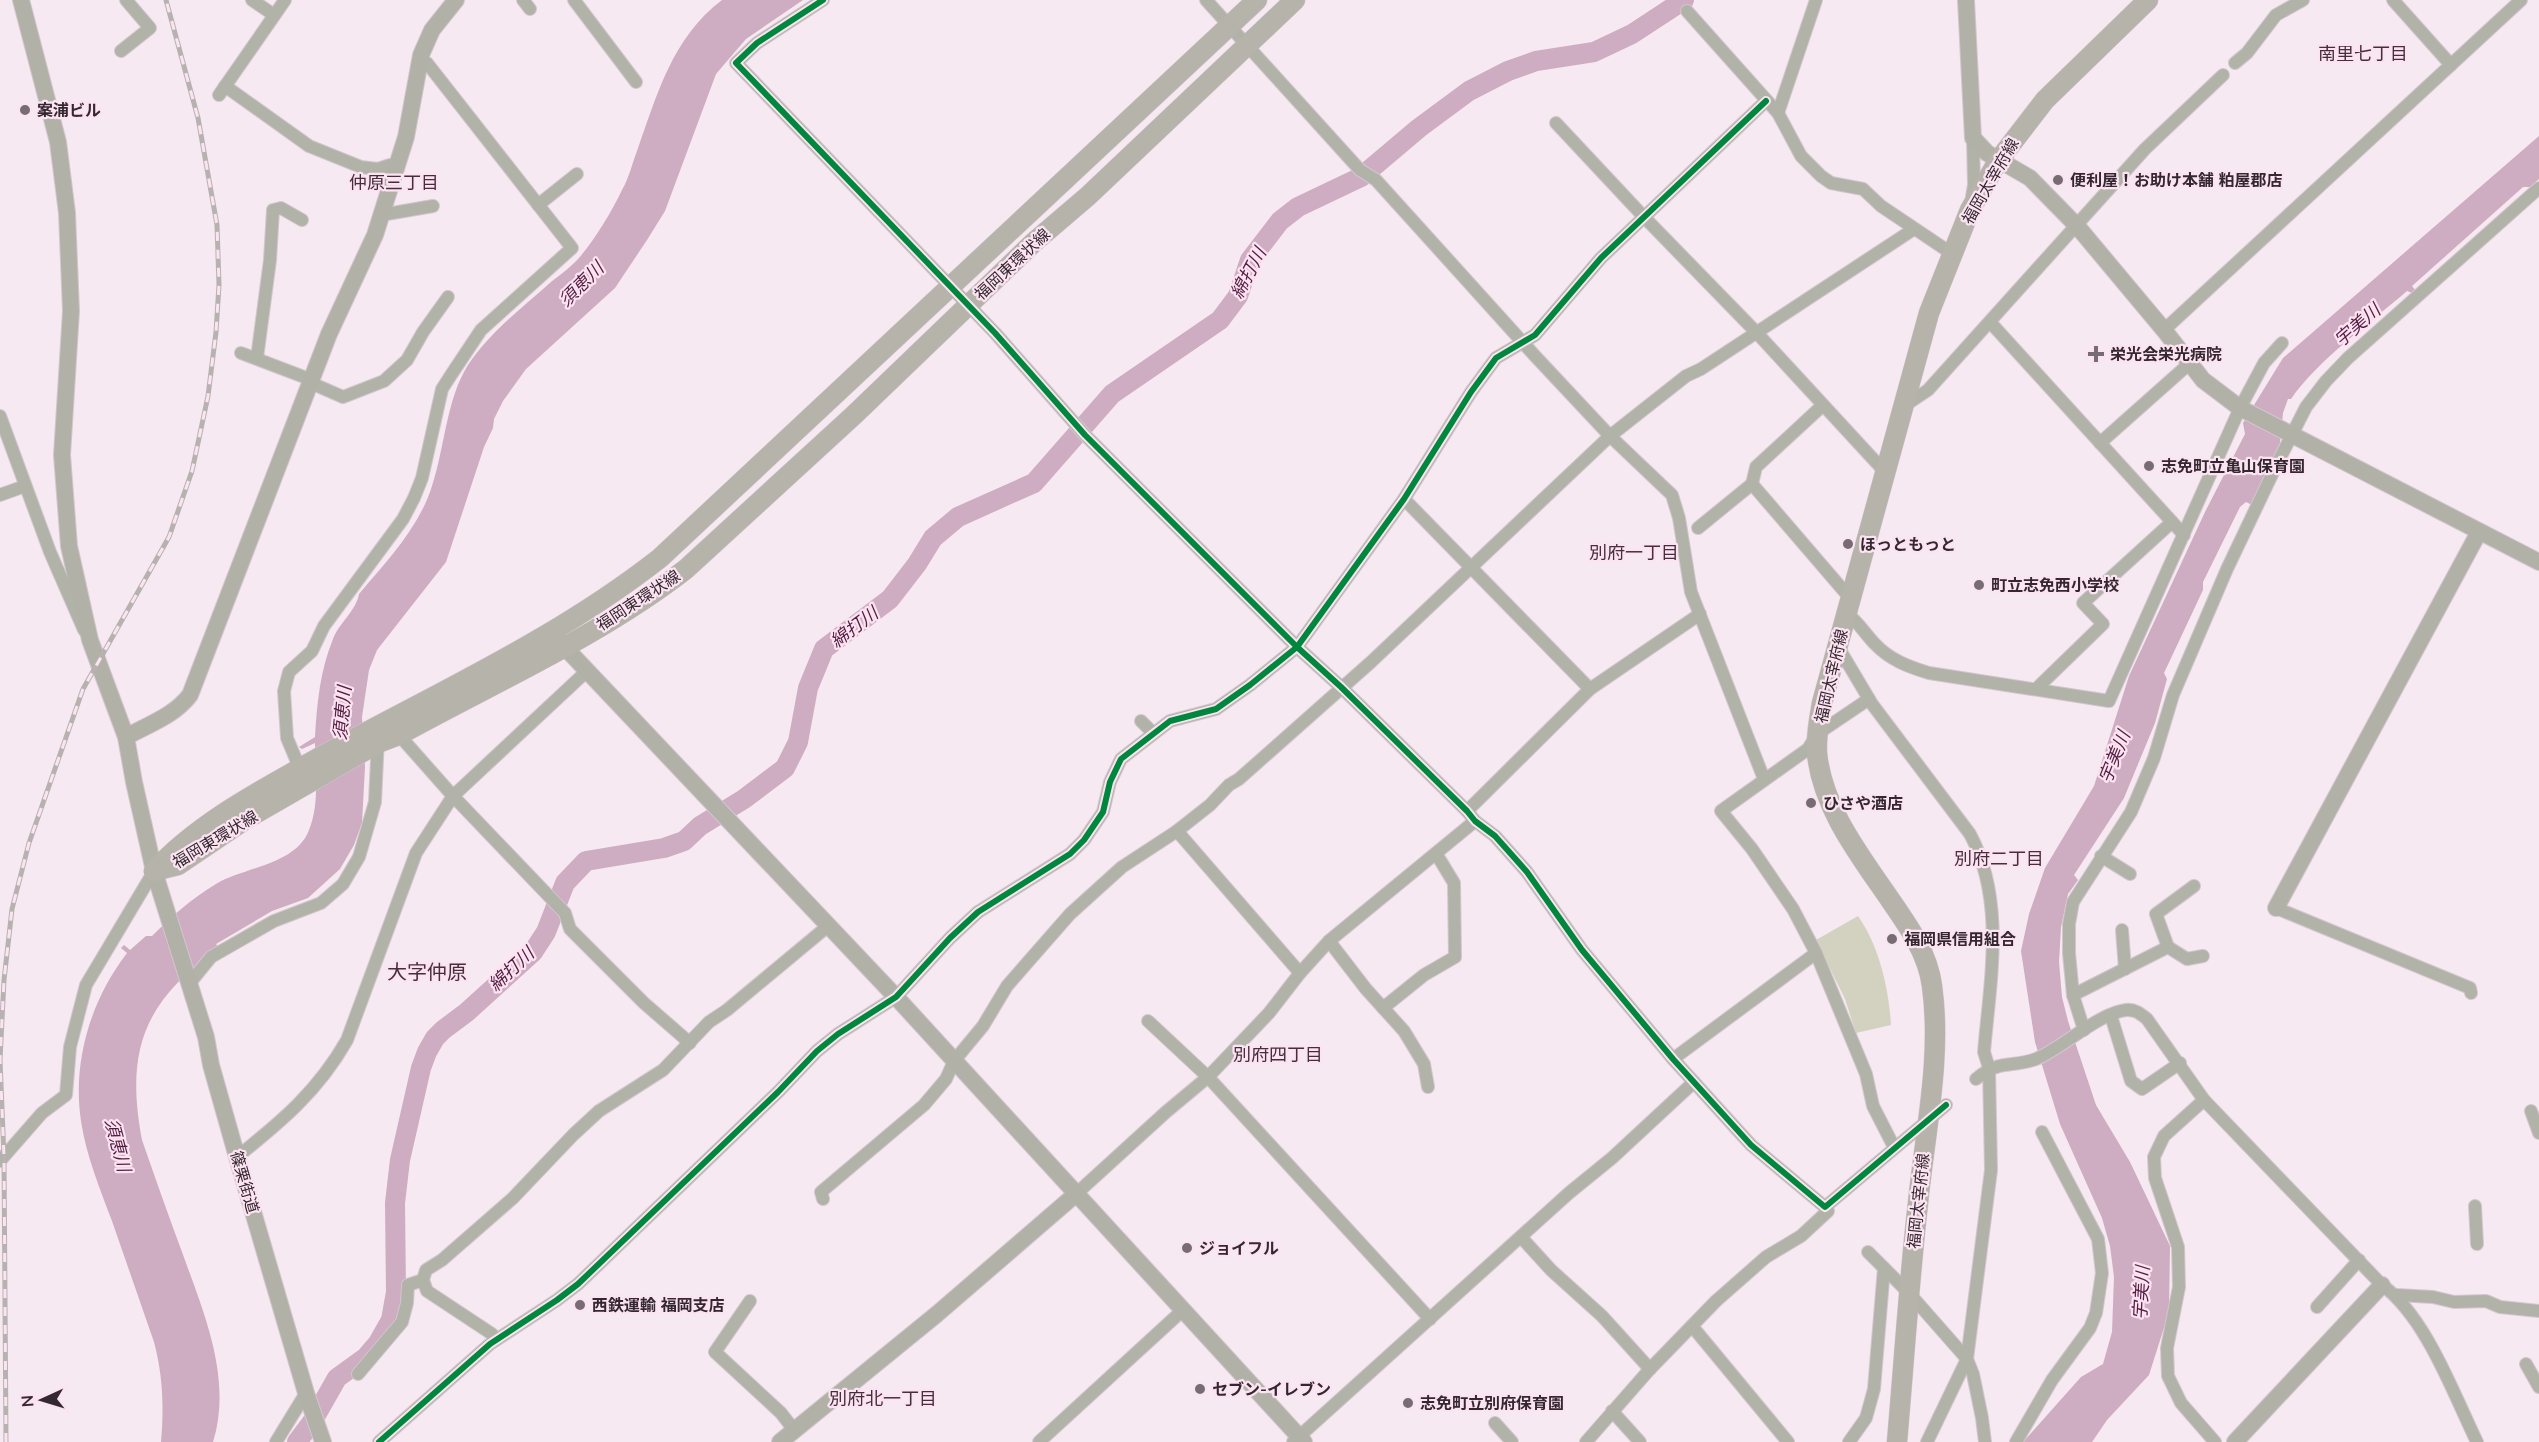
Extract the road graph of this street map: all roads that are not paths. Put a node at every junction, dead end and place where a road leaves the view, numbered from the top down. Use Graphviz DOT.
graph roads {
  1 [pos="21,0"];
  2 [pos="126,0"];
  3 [pos="252,0"];
  4 [pos="285,0"];
  5 [pos="574,0"];
  6 [pos="823,0"];
  7 [pos="1206,0"];
  8 [pos="1257,0"];
  9 [pos="1296,0"];
  10 [pos="1816,0"];
  11 [pos="1966,0"];
  12 [pos="2148,0"];
  13 [pos="2303,0"];
  14 [pos="2393,0"];
  15 [pos="2521,0"];
  16 [pos="449,2"];
  17 [pos="1687,10"];
  18 [pos="274,15"];
  19 [pos="1230,25"];
  20 [pos="1249,45"];
  21 [pos="121,51"];
  22 [pos="420,60"];
  23 [pos="2235,63"];
  24 [pos="2451,66"];
  25 [pos="2223,75"];
  26 [pos="636,82"];
  27 [pos="1766,101"];
  28 [pos="1778,113"];
  29 [pos="1556,123"];
  30 [pos="1973,138"];
  31 [pos="1998,161"];
  32 [pos="397,166"];
  33 [pos="577,174"];
  34 [pos="2539,188"];
  35 [pos="2533,200"];
  36 [pos="538,205"];
  37 [pos="433,206"];
  38 [pos="1970,210"];
  39 [pos="381,215"];
  40 [pos="1644,217"];
  41 [pos="302,220"];
  42 [pos="2077,226"];
  43 [pos="1914,229"];
  44 [pos="1951,253"];
  45 [pos="950,288"];
  46 [pos="448,297"];
  47 [pos="968,306"];
  48 [pos="1990,322"];
  49 [pos="2164,330"];
  50 [pos="1756,332"];
  51 [pos="1525,342"];
  52 [pos="2282,343"];
  53 [pos="241,353"];
  54 [pos="257,358"];
  55 [pos="2190,363"];
  56 [pos="312,382"];
  57 [pos="1822,406"];
  58 [pos="1903,407"];
  59 [pos="2240,408"];
  60 [pos="0,416"];
  61 [pos="2287,433"];
  62 [pos="1610,436"];
  63 [pos="2100,443"];
  64 [pos="4,444"];
  65 [pos="1886,473"];
  66 [pos="1752,484"];
  67 [pos="25,486"];
  68 [pos="0,495"];
  69 [pos="1404,499"];
  70 [pos="2172,522"];
  71 [pos="1698,528"];
  72 [pos="2479,532"];
  73 [pos="2184,535"];
  74 [pos="69,546"];
  75 [pos="50,552"];
  76 [pos="2539,562"];
  77 [pos="1470,567"];
  78 [pos="1848,606"];
  79 [pos="1700,614"];
  80 [pos="90,640"];
  81 [pos="557,640"];
  82 [pos="1837,644"];
  83 [pos="1297,647"];
  84 [pos="588,670"];
  85 [pos="1341,687"];
  86 [pos="1590,689"];
  87 [pos="2036,689"];
  88 [pos="1869,699"];
  89 [pos="1142,721"];
  90 [pos="1153,733"];
  91 [pos="1817,734"];
  92 [pos="399,735"];
  93 [pos="126,737"];
  94 [pos="374,737"];
  95 [pos="300,769"];
  96 [pos="1764,779"];
  97 [pos="453,796"];
  98 [pos="1467,811"];
  99 [pos="1475,821"];
  100 [pos="1177,831"];
  101 [pos="1437,855"];
  102 [pos="2101,856"];
  103 [pos="154,871"];
  104 [pos="2130,874"];
  105 [pos="2194,886"];
  106 [pos="2276,908"];
  107 [pos="828,926"];
  108 [pos="2122,930"];
  109 [pos="1329,941"];
  110 [pos="2168,947"];
  111 [pos="1816,953"];
  112 [pos="2204,956"];
  113 [pos="2125,969"];
  114 [pos="1300,973"];
  115 [pos="187,978"];
  116 [pos="2471,993"];
  117 [pos="2073,995"];
  118 [pos="896,997"];
  119 [pos="1383,1008"];
  120 [pos="2111,1016"];
  121 [pos="1148,1021"];
  122 [pos="2081,1031"];
  123 [pos="690,1043"];
  124 [pos="1673,1059"];
  125 [pos="954,1061"];
  126 [pos="2180,1063"];
  127 [pos="1989,1068"];
  128 [pos="1208,1077"];
  129 [pos="1976,1079"];
  130 [pos="1694,1082"];
  131 [pos="1428,1087"];
  132 [pos="2204,1100"];
  133 [pos="1946,1105"];
  134 [pos="2531,1111"];
  135 [pos="1927,1121"];
  136 [pos="2042,1132"];
  137 [pos="2539,1133"];
  138 [pos="1894,1147"];
  139 [pos="237,1157"];
  140 [pos="0,1161"];
  141 [pos="1076,1194"];
  142 [pos="823,1199"];
  143 [pos="2475,1206"];
  144 [pos="1825,1207"];
  145 [pos="1521,1237"];
  146 [pos="2477,1244"];
  147 [pos="1868,1252"];
  148 [pos="2359,1260"];
  149 [pos="1884,1268"];
  150 [pos="423,1280"];
  151 [pos="2382,1285"];
  152 [pos="1909,1293"];
  153 [pos="2397,1295"];
  154 [pos="750,1301"];
  155 [pos="2317,1306"];
  156 [pos="1183,1310"];
  157 [pos="2539,1311"];
  158 [pos="1430,1319"];
  159 [pos="1692,1326"];
  160 [pos="495,1340"];
  161 [pos="1967,1359"];
  162 [pos="2526,1364"];
  163 [pos="1650,1369"];
  164 [pos="358,1374"];
  165 [pos="2539,1387"];
  166 [pos="306,1393"];
  167 [pos="1612,1411"];
  168 [pos="1495,1423"];
  169 [pos="794,1430"];
  170 [pos="323,1439"];
  171 [pos="1299,1440"];
  172 [pos="276,1442"];
  173 [pos="379,1442"];
  174 [pos="780,1442"];
  175 [pos="1039,1442"];
  176 [pos="1512,1442"];
  177 [pos="1586,1442"];
  178 [pos="1640,1442"];
  179 [pos="1788,1442"];
  180 [pos="1849,1442"];
  181 [pos="1897,1442"];
  182 [pos="1927,1442"];
  183 [pos="1984,1442"];
  184 [pos="2016,1442"];
  185 [pos="2215,1442"];
  186 [pos="2235,1442"];
  187 [pos="2477,1442"];
  1 -- 74 [label="street, 篠栗街道"];
  2 -- 21 [label="street"];
  3 -- 18 [label="street"];
  4 -- 18 [label="street"];
  5 -- 26 [label="street"];
  6 -- 45 [label="street"];
  7 -- 19 [label="street"];
  8 -- 19 [label="main road, 福岡東環状線"];
  9 -- 20 [label="main road, 福岡東環状線"];
  10 -- 28 [label="street"];
  11 -- 30 [label="street"];
  12 -- 31 [label="main road, 福岡太宰府線"];
  13 -- 23 [label="street"];
  14 -- 24 [label="street"];
  15 -- 24 [label="street"];
  16 -- 22 [label="street"];
  17 -- 27 [label="street"];
  18 -- 32 [label="street"];
  19 -- 20 [label="street"];
  19 -- 45 [label="main road, 福岡東環状線"];
  20 -- 47 [label="main road, 福岡東環状線"];
  20 -- 51 [label="street"];
  22 -- 32 [label="street"];
  22 -- 36 [label="street"];
  24 -- 49 [label="street"];
  25 -- 42 [label="street"];
  27 -- 28 [label="street"];
  27 -- 40 [label="street"];
  28 -- 43 [label="street"];
  29 -- 40 [label="street"];
  30 -- 31 [label="street"];
  30 -- 38 [label="street"];
  31 -- 38 [label="main road, 福岡太宰府線"];
  31 -- 42 [label="street"];
  32 -- 39 [label="street"];
  33 -- 36 [label="street"];
  34 -- 35 [label="street"];
  35 -- 61 [label="street"];
  36 -- 95 [label="street"];
  37 -- 39 [label="street"];
  38 -- 44 [label="main road, 福岡太宰府線"];
  39 -- 56 [label="street"];
  40 -- 50 [label="street"];
  40 -- 51 [label="street"];
  41 -- 54 [label="street"];
  42 -- 48 [label="street"];
  42 -- 49 [label="street"];
  43 -- 44 [label="street"];
  43 -- 50 [label="street"];
  44 -- 58 [label="main road, 福岡太宰府線"];
  45 -- 47 [label="street"];
  45 -- 81 [label="main road, 福岡東環状線"];
  46 -- 56 [label="street"];
  47 -- 81 [label="main road, 福岡東環状線"];
  47 -- 83 [label="street"];
  48 -- 58 [label="street"];
  48 -- 63 [label="street"];
  49 -- 55 [label="street"];
  50 -- 57 [label="street"];
  50 -- 62 [label="street"];
  51 -- 62 [label="street"];
  51 -- 69 [label="street"];
  52 -- 59 [label="street"];
  53 -- 54 [label="street"];
  54 -- 56 [label="street"];
  55 -- 59 [label="street"];
  55 -- 63 [label="street"];
  56 -- 93 [label="street"];
  57 -- 65 [label="street"];
  57 -- 66 [label="street"];
  58 -- 65 [label="main road, 福岡太宰府線"];
  59 -- 61 [label="street"];
  59 -- 73 [label="street"];
  60 -- 64 [label="street"];
  61 -- 72 [label="street"];
  61 -- 102 [label="street"];
  62 -- 77 [label="street"];
  62 -- 79 [label="street"];
  63 -- 70 [label="street"];
  64 -- 67 [label="street"];
  65 -- 78 [label="main road, 福岡太宰府線"];
  66 -- 71 [label="street"];
  66 -- 78 [label="street"];
  67 -- 68 [label="street"];
  67 -- 75 [label="street"];
  69 -- 77 [label="street"];
  69 -- 83 [label="street"];
  70 -- 73 [label="street"];
  70 -- 87 [label="street"];
  72 -- 76 [label="street"];
  72 -- 106 [label="street"];
  73 -- 87 [label="street"];
  74 -- 75 [label="street"];
  74 -- 80 [label="street, 篠栗街道"];
  75 -- 80 [label="street"];
  77 -- 85 [label="street"];
  77 -- 86 [label="street"];
  78 -- 82 [label="main road, 福岡太宰府線"];
  78 -- 87 [label="street"];
  79 -- 86 [label="street"];
  79 -- 96 [label="street"];
  80 -- 93 [label="street, 篠栗街道"];
  81 -- 84 [label="street"];
  81 -- 92 [label="main road, 福岡東環状線"];
  81 -- 94 [label="main road, 福岡東環状線"];
  82 -- 88 [label="street"];
  82 -- 91 [label="main road, 福岡太宰府線"];
  83 -- 85 [label="street"];
  83 -- 90 [label="street"];
  84 -- 97 [label="street"];
  84 -- 107 [label="street"];
  85 -- 98 [label="street"];
  85 -- 100 [label="street"];
  86 -- 98 [label="street"];
  88 -- 91 [label="street"];
  88 -- 127 [label="street"];
  89 -- 90 [label="street"];
  90 -- 118 [label="street"];
  91 -- 96 [label="street"];
  91 -- 135 [label="main road, 福岡太宰府線"];
  92 -- 94 [label="main road, 福岡東環状線"];
  92 -- 97 [label="street"];
  93 -- 103 [label="street, 篠栗街道"];
  94 -- 95 [label="main road, 福岡東環状線"];
  94 -- 103 [label="main road, 福岡東環状線"];
  94 -- 115 [label="street"];
  95 -- 103 [label="main road, 福岡東環状線"];
  96 -- 111 [label="street"];
  97 -- 123 [label="street"];
  97 -- 139 [label="street"];
  98 -- 99 [label="street"];
  99 -- 101 [label="street"];
  99 -- 124 [label="street"];
  100 -- 114 [label="street"];
  100 -- 125 [label="street"];
  101 -- 109 [label="street"];
  101 -- 119 [label="street"];
  102 -- 104 [label="street"];
  102 -- 117 [label="street"];
  103 -- 115 [label="street, 篠栗街道"];
  103 -- 140 [label="street"];
  105 -- 110 [label="street"];
  106 -- 116 [label="street"];
  107 -- 118 [label="street"];
  107 -- 123 [label="street"];
  108 -- 113 [label="street"];
  109 -- 114 [label="street"];
  109 -- 119 [label="street"];
  110 -- 112 [label="street"];
  110 -- 113 [label="street"];
  111 -- 124 [label="street"];
  111 -- 138 [label="street"];
  113 -- 117 [label="street"];
  114 -- 128 [label="street"];
  115 -- 139 [label="street, 篠栗街道"];
  117 -- 122 [label="street"];
  118 -- 125 [label="street"];
  118 -- 160 [label="street"];
  119 -- 131 [label="street"];
  120 -- 122 [label="street"];
  120 -- 126 [label="street"];
  120 -- 126 [label="street"];
  121 -- 128 [label="street"];
  122 -- 127 [label="street"];
  123 -- 150 [label="street"];
  124 -- 130 [label="street"];
  125 -- 141 [label="street"];
  125 -- 142 [label="street"];
  126 -- 132 [label="street"];
  127 -- 129 [label="street"];
  127 -- 161 [label="street"];
  128 -- 141 [label="street"];
  128 -- 158 [label="street"];
  130 -- 144 [label="street"];
  130 -- 145 [label="street"];
  132 -- 148 [label="street"];
  132 -- 185 [label="street"];
  133 -- 135 [label="street"];
  134 -- 137 [label="street"];
  135 -- 138 [label="street"];
  135 -- 152 [label="main road, 福岡太宰府線"];
  136 -- 184 [label="street"];
  138 -- 144 [label="street"];
  139 -- 166 [label="street, 篠栗街道"];
  141 -- 156 [label="street"];
  141 -- 169 [label="street"];
  143 -- 146 [label="street"];
  144 -- 159 [label="street"];
  145 -- 158 [label="street"];
  145 -- 163 [label="street"];
  147 -- 149 [label="street"];
  148 -- 151 [label="street"];
  148 -- 155 [label="street"];
  149 -- 152 [label="street"];
  149 -- 180 [label="street"];
  150 -- 160 [label="street"];
  150 -- 164 [label="street"];
  151 -- 153 [label="street"];
  151 -- 186 [label="street"];
  152 -- 161 [label="street"];
  152 -- 181 [label="main road, 福岡太宰府線"];
  153 -- 157 [label="street"];
  153 -- 187 [label="street"];
  154 -- 169 [label="street"];
  156 -- 171 [label="street"];
  156 -- 175 [label="street"];
  158 -- 171 [label="street"];
  159 -- 163 [label="street"];
  159 -- 179 [label="street"];
  160 -- 173 [label="street"];
  161 -- 182 [label="street"];
  161 -- 183 [label="street"];
  162 -- 165 [label="street"];
  163 -- 167 [label="street"];
  166 -- 170 [label="street, 篠栗街道"];
  166 -- 172 [label="street"];
  167 -- 177 [label="street"];
  167 -- 178 [label="street"];
  168 -- 176 [label="street"];
  169 -- 174 [label="street"];
}
